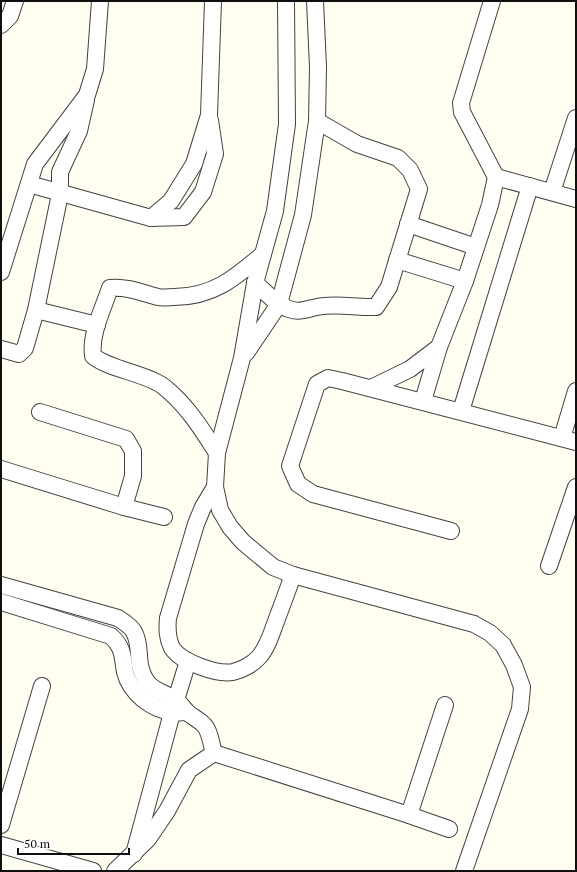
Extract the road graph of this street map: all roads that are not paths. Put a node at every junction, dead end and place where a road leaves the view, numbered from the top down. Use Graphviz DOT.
graph roads {
  1 [pos="15,1"];
  2 [pos="100,1"];
  3 [pos="213,1"];
  4 [pos="286,1"];
  5 [pos="315,1"];
  6 [pos="492,1"];
  7 [pos="1,25"];
  8 [pos="87,96"];
  9 [pos="209,115"];
  10 [pos="576,118"];
  11 [pos="316,121"];
  12 [pos="496,177"];
  13 [pos="29,184"];
  14 [pos="530,186"];
  15 [pos="552,192"];
  16 [pos="60,194"];
  17 [pos="576,199"];
  18 [pos="151,218"];
  19 [pos="408,224"];
  20 [pos="476,247"];
  21 [pos="263,254"];
  22 [pos="397,260"];
  23 [pos="1,272"];
  24 [pos="465,281"];
  25 [pos="255,283"];
  26 [pos="279,304"];
  27 [pos="36,310"];
  28 [pos="97,325"];
  29 [pos="439,348"];
  30 [pos="1,349"];
  31 [pos="242,358"];
  32 [pos="371,388"];
  33 [pos="576,391"];
  34 [pos="423,402"];
  35 [pos="461,411"];
  36 [pos="40,412"];
  37 [pos="569,440"];
  38 [pos="217,453"];
  39 [pos="1,469"];
  40 [pos="215,487"];
  41 [pos="576,487"];
  42 [pos="124,507"];
  43 [pos="164,517"];
  44 [pos="451,531"];
  45 [pos="550,566"];
  46 [pos="293,575"];
  47 [pos="1,584"];
  48 [pos="1,602"];
  49 [pos="188,661"];
  50 [pos="42,686"];
  51 [pos="445,705"];
  52 [pos="178,708"];
  53 [pos="214,752"];
  54 [pos="409,815"];
  55 [pos="1,825"];
  56 [pos="449,829"];
  57 [pos="1,845"];
  58 [pos="134,854"];
  59 [pos="93,871"];
  60 [pos="115,871"];
  61 [pos="464,871"];
  1 -- 7 [label="street"];
  2 -- 8 [label="street"];
  3 -- 9 [label="street"];
  4 -- 21 [label="street"];
  5 -- 11 [label="street"];
  6 -- 12 [label="street"];
  8 -- 13 [label="street"];
  8 -- 16 [label="street"];
  9 -- 18 [label="street"];
  9 -- 18 [label="street"];
  10 -- 15 [label="street"];
  11 -- 19 [label="street"];
  11 -- 26 [label="street"];
  12 -- 14 [label="street"];
  12 -- 20 [label="street"];
  13 -- 16 [label="street"];
  13 -- 23 [label="street"];
  14 -- 15 [label="street"];
  14 -- 35 [label="street"];
  15 -- 17 [label="street"];
  16 -- 18 [label="street"];
  16 -- 27 [label="street"];
  19 -- 20 [label="street"];
  19 -- 22 [label="street"];
  20 -- 24 [label="street"];
  21 -- 25 [label="street"];
  21 -- 28 [label="street"];
  22 -- 24 [label="street"];
  22 -- 26 [label="street"];
  24 -- 29 [label="street"];
  25 -- 26 [label="street"];
  25 -- 31 [label="street"];
  26 -- 31 [label="street"];
  27 -- 28 [label="street"];
  27 -- 30 [label="street"];
  28 -- 38 [label="street"];
  29 -- 32 [label="street"];
  29 -- 34 [label="street"];
  31 -- 38 [label="street"];
  32 -- 34 [label="street"];
  32 -- 44 [label="street"];
  33 -- 37 [label="street"];
  34 -- 35 [label="street"];
  35 -- 37 [label="street"];
  36 -- 42 [label="street"];
  38 -- 40 [label="street"];
  39 -- 42 [label="street"];
  40 -- 46 [label="street"];
  40 -- 49 [label="street"];
  41 -- 45 [label="street"];
  42 -- 43 [label="street"];
  46 -- 49 [label="street"];
  46 -- 61 [label="street"];
  47 -- 52 [label="street"];
  48 -- 52 [label="street"];
  49 -- 52 [label="street"];
  50 -- 55 [label="street"];
  51 -- 54 [label="street"];
  52 -- 53 [label="street"];
  52 -- 58 [label="street"];
  53 -- 54 [label="street"];
  53 -- 58 [label="street"];
  54 -- 56 [label="street"];
  57 -- 59 [label="street"];
  58 -- 60 [label="street"];
}
